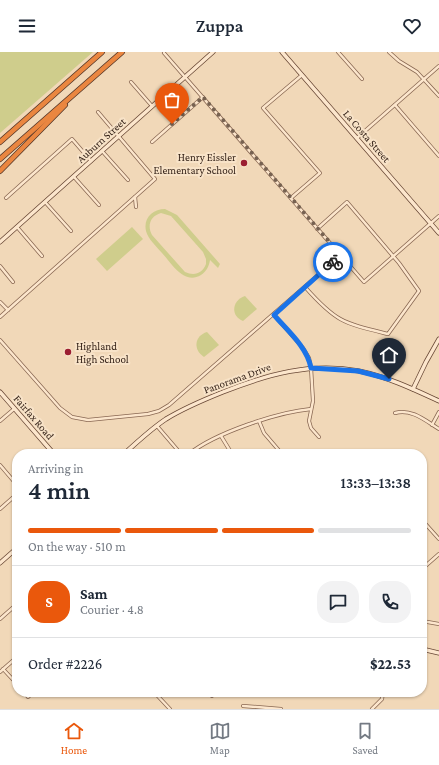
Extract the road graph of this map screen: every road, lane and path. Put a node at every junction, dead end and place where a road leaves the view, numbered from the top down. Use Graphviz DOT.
graph roads {
  1 [pos="102,52"];
  2 [pos="122,52"];
  3 [pos="213,52"];
  4 [pos="282,52"];
  5 [pos="338,52"];
  6 [pos="389,52"];
  7 [pos="164,53"];
  8 [pos="112,60"];
  9 [pos="439,66"];
  10 [pos="302,75"];
  11 [pos="185,77"];
  12 [pos="362,79"];
  13 [pos="424,79"];
  14 [pos="131,82"];
  15 [pos="439,96"];
  16 [pos="203,97"];
  17 [pos="395,105"];
  18 [pos="152,106"];
  19 [pos="98,112"];
  20 [pos="13,131"];
  21 [pos="119,136"];
  22 [pos="0,138"];
  23 [pos="357,138"];
  24 [pos="0,142"];
  25 [pos="152,142"];
  26 [pos="102,151"];
  27 [pos="439,156"];
  28 [pos="0,159"];
  29 [pos="91,161"];
  30 [pos="0,171"];
  31 [pos="74,177"];
  32 [pos="128,180"];
  33 [pos="136,197"];
  34 [pos="6,198"];
  35 [pos="291,198"];
  36 [pos="45,202"];
  37 [pos="99,205"];
  38 [pos="136,207"];
  39 [pos="439,216"];
  40 [pos="431,223"];
  41 [pos="17,227"];
  42 [pos="317,229"];
  43 [pos="71,231"];
  44 [pos="439,233"];
  45 [pos="0,242"];
  46 [pos="341,255"];
  47 [pos="42,256"];
  48 [pos="394,256"];
  49 [pos="0,266"];
  50 [pos="14,282"];
  51 [pos="305,287"];
  52 [pos="0,302"];
  53 [pos="8,310"];
  54 [pos="274,315"];
  55 [pos="0,317"];
  56 [pos="439,339"];
  57 [pos="0,340"];
  58 [pos="311,368"];
  59 [pos="413,390"];
  60 [pos="0,392"];
  61 [pos="439,401"];
  62 [pos="14,409"];
  63 [pos="310,409"];
  64 [pos="439,412"];
  65 [pos="395,413"];
  66 [pos="0,421"];
  67 [pos="258,421"];
  68 [pos="432,425"];
  69 [pos="156,426"];
  70 [pos="439,429"];
  71 [pos="221,436"];
  72 [pos="319,437"];
  73 [pos="50,449"];
  74 [pos="130,449"];
  75 [pos="177,449"];
  76 [pos="196,449"];
  77 [pos="229,449"];
  78 [pos="278,449"];
  79 [pos="0,465"];
  80 [pos="12,479"];
  81 [pos="12,498"];
  82 [pos="0,509"];
  83 [pos="427,526"];
  84 [pos="439,539"];
  85 [pos="12,552"];
  86 [pos="439,554"];
  87 [pos="0,563"];
  88 [pos="427,565"];
  89 [pos="12,608"];
  90 [pos="0,619"];
  91 [pos="427,622"];
  92 [pos="439,624"];
  93 [pos="427,650"];
  94 [pos="439,653"];
  95 [pos="12,661"];
  96 [pos="3,669"];
  97 [pos="0,672"];
  98 [pos="12,679"];
  99 [pos="160,697"];
  100 [pos="382,697"];
  101 [pos="243,706"];
  102 [pos="170,709"];
  103 [pos="281,709"];
  104 [pos="372,709"];
  1 -- 20 [label="highway"];
  2 -- 8 [label="highway"];
  3 -- 11 [label="street, Auburn Street"];
  4 -- 10 [label="street, La Costa Street"];
  5 -- 12 [label="street"];
  6 -- 13 [label="street"];
  7 -- 11 [label="street"];
  8 -- 28 [label="highway"];
  8 -- 30 [label="highway"];
  9 -- 13 [label="street"];
  10 -- 23 [label="street, La Costa Street"];
  10 -- 35 [label="street"];
  11 -- 16 [label="street"];
  11 -- 18 [label="street, Auburn Street"];
  13 -- 15 [label="street"];
  13 -- 17 [label="street"];
  14 -- 18 [label="street"];
  16 -- 25 [label="street"];
  16 -- 35 [label="street"];
  17 -- 23 [label="street"];
  17 -- 27 [label="street"];
  18 -- 21 [label="street, Auburn Street"];
  19 -- 21 [label="street"];
  20 -- 22 [label="highway"];
  20 -- 24 [label="highway"];
  21 -- 26 [label="street, Auburn Street"];
  21 -- 33 [label="street"];
  23 -- 40 [label="street, La Costa Street"];
  26 -- 29 [label="street, Auburn Street"];
  26 -- 32 [label="street"];
  29 -- 31 [label="street, Auburn Street"];
  29 -- 34 [label="street"];
  31 -- 36 [label="street, Auburn Street"];
  31 -- 37 [label="street"];
  33 -- 38 [label="street"];
  33 -- 53 [label="street"];
  35 -- 42 [label="street"];
  36 -- 41 [label="street, Auburn Street"];
  36 -- 43 [label="street"];
  39 -- 40 [label="street"];
  40 -- 44 [label="street, La Costa Street"];
  40 -- 48 [label="street"];
  41 -- 45 [label="street, Auburn Street"];
  41 -- 47 [label="street"];
  42 -- 46 [label="street"];
  42 -- 48 [label="street"];
  46 -- 48 [label="street"];
  46 -- 51 [label="street"];
  48 -- 51 [label="street"];
  49 -- 50 [label="street"];
  51 -- 54 [label="street"];
  52 -- 53 [label="street"];
  53 -- 55 [label="street"];
  54 -- 57 [label="street"];
  54 -- 58 [label="street"];
  56 -- 59 [label="street"];
  58 -- 59 [label="street, Panorama Drive"];
  58 -- 63 [label="street"];
  58 -- 69 [label="street, Panorama Drive"];
  59 -- 61 [label="street, Panorama Drive"];
  60 -- 62 [label="street, Fairfax Road"];
  62 -- 66 [label="street"];
  62 -- 73 [label="street, Fairfax Road"];
  63 -- 67 [label="street"];
  63 -- 72 [label="street"];
  64 -- 68 [label="street"];
  65 -- 68 [label="street"];
  67 -- 71 [label="street"];
  67 -- 78 [label="street"];
  68 -- 70 [label="street"];
  69 -- 74 [label="street, Panorama Drive"];
  69 -- 75 [label="street"];
  71 -- 76 [label="street"];
  71 -- 77 [label="street"];
  79 -- 80 [label="street"];
  81 -- 82 [label="street"];
  83 -- 84 [label="street"];
  85 -- 87 [label="street"];
  86 -- 88 [label="street"];
  89 -- 90 [label="street"];
  91 -- 92 [label="street"];
  93 -- 94 [label="street"];
  95 -- 96 [label="street"];
  96 -- 97 [label="street"];
  96 -- 98 [label="street"];
  99 -- 102 [label="street"];
  100 -- 104 [label="street"];
  101 -- 103 [label="street"];
}
